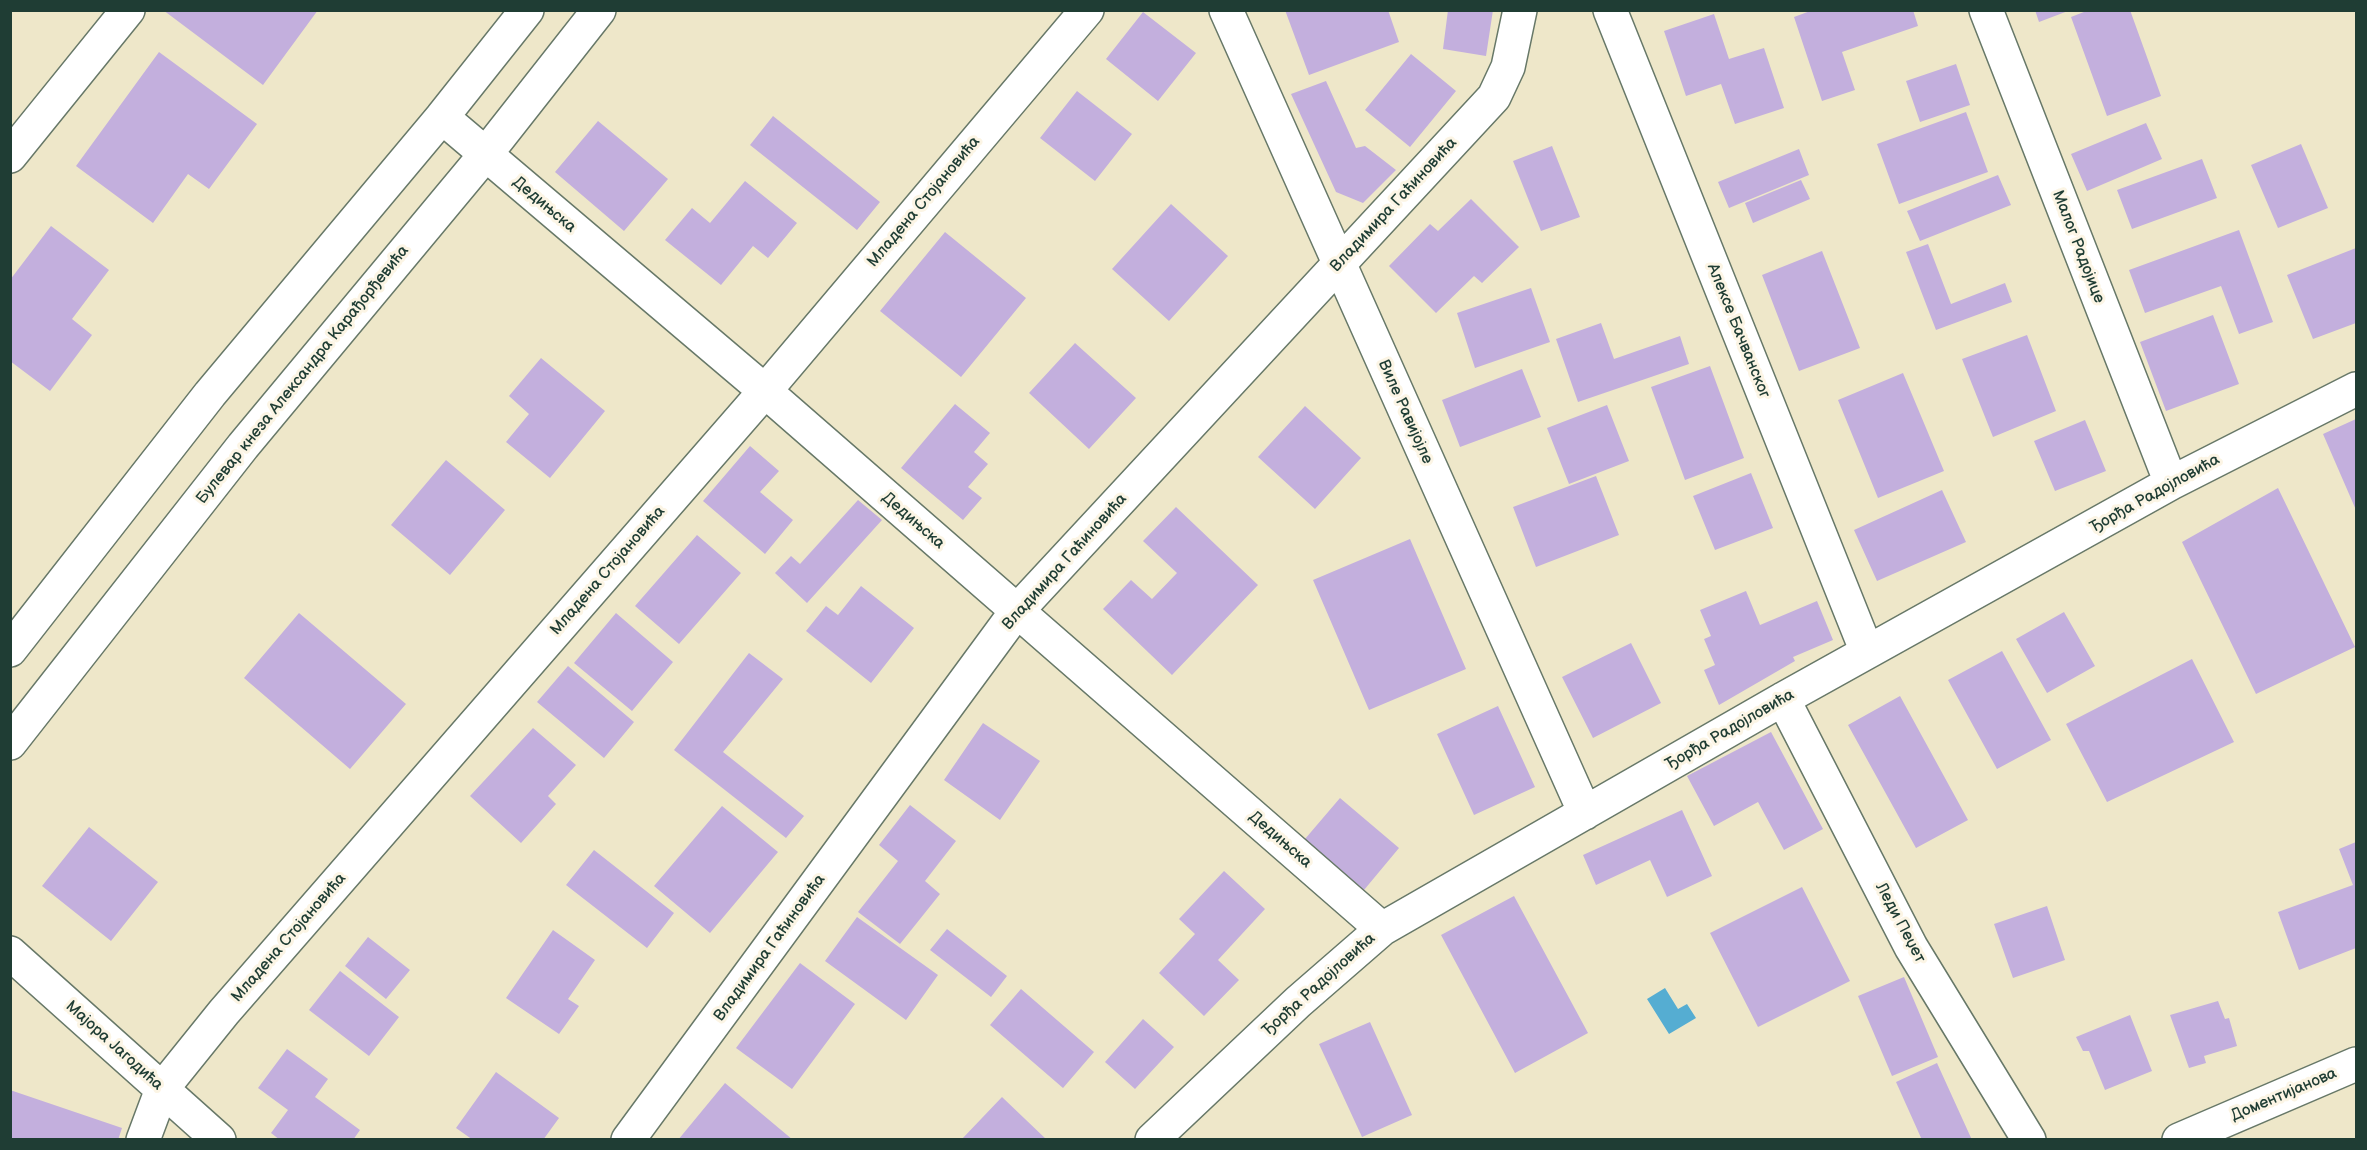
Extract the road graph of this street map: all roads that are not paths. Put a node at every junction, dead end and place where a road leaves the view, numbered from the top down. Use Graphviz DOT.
graph roads {
  1 [pos="128,10"];
  2 [pos="527,10"];
  3 [pos="599,10"];
  4 [pos="1087,10"];
  5 [pos="1226,10"];
  6 [pos="1520,10"];
  7 [pos="1986,10"];
  8 [pos="1619,13"];
  9 [pos="442,117"];
  10 [pos="484,155"];
  11 [pos="10,156"];
  12 [pos="1339,263"];
  13 [pos="2356,389"];
  14 [pos="765,391"];
  15 [pos="2171,483"];
  16 [pos="1016,612"];
  17 [pos="10,650"];
  18 [pos="1867,652"];
  19 [pos="1783,699"];
  20 [pos="10,742"];
  21 [pos="1585,813"];
  22 [pos="1382,929"];
  23 [pos="10,953"];
  24 [pos="2356,1064"];
  25 [pos="162,1089"];
  26 [pos="1159,1137"];
  27 [pos="143,1140"];
  28 [pos="219,1140"];
  29 [pos="628,1140"];
  30 [pos="2029,1140"];
  31 [pos="2179,1140"];
  1 -- 11 [label="street"];
  2 -- 9 [label="street"];
  3 -- 10 [label="street, Булевар кнеза Александра Карађорђевића"];
  4 -- 14 [label="street, Младена Стојановића"];
  5 -- 12 [label="street, Виле Равијојле"];
  6 -- 12 [label="street, Владимира Гаћиновића"];
  7 -- 15 [label="street, Малог Радојице"];
  8 -- 18 [label="street, Алексе Бачванског"];
  9 -- 10 [label="street, Дедињска"];
  9 -- 17 [label="street"];
  10 -- 14 [label="street, Дедињска"];
  10 -- 20 [label="street, Булевар кнеза Александра Карађорђевића"];
  12 -- 16 [label="street, Владимира Гаћиновића"];
  12 -- 21 [label="street, Виле Равијојле"];
  13 -- 15 [label="street, Ђорђа Радојловића"];
  14 -- 16 [label="street, Дедињска"];
  14 -- 25 [label="street, Младена Стојановића"];
  15 -- 18 [label="street, Ђорђа Радојловића"];
  16 -- 22 [label="street, Дедињска"];
  16 -- 29 [label="street, Владимира Гаћиновића"];
  18 -- 19 [label="street, Ђорђа Радојловића"];
  19 -- 21 [label="street, Ђорђа Радојловића"];
  19 -- 30 [label="street, Леди Пеџет"];
  21 -- 22 [label="street, Ђорђа Радојловића"];
  22 -- 26 [label="street, Ђорђа Радојловића"];
  23 -- 25 [label="street, Мајора Јагодића"];
  24 -- 31 [label="street, Доментијанова"];
  25 -- 27 [label="street, Младена Стојановића"];
  25 -- 28 [label="street, Мајора Јагодића"];
}
